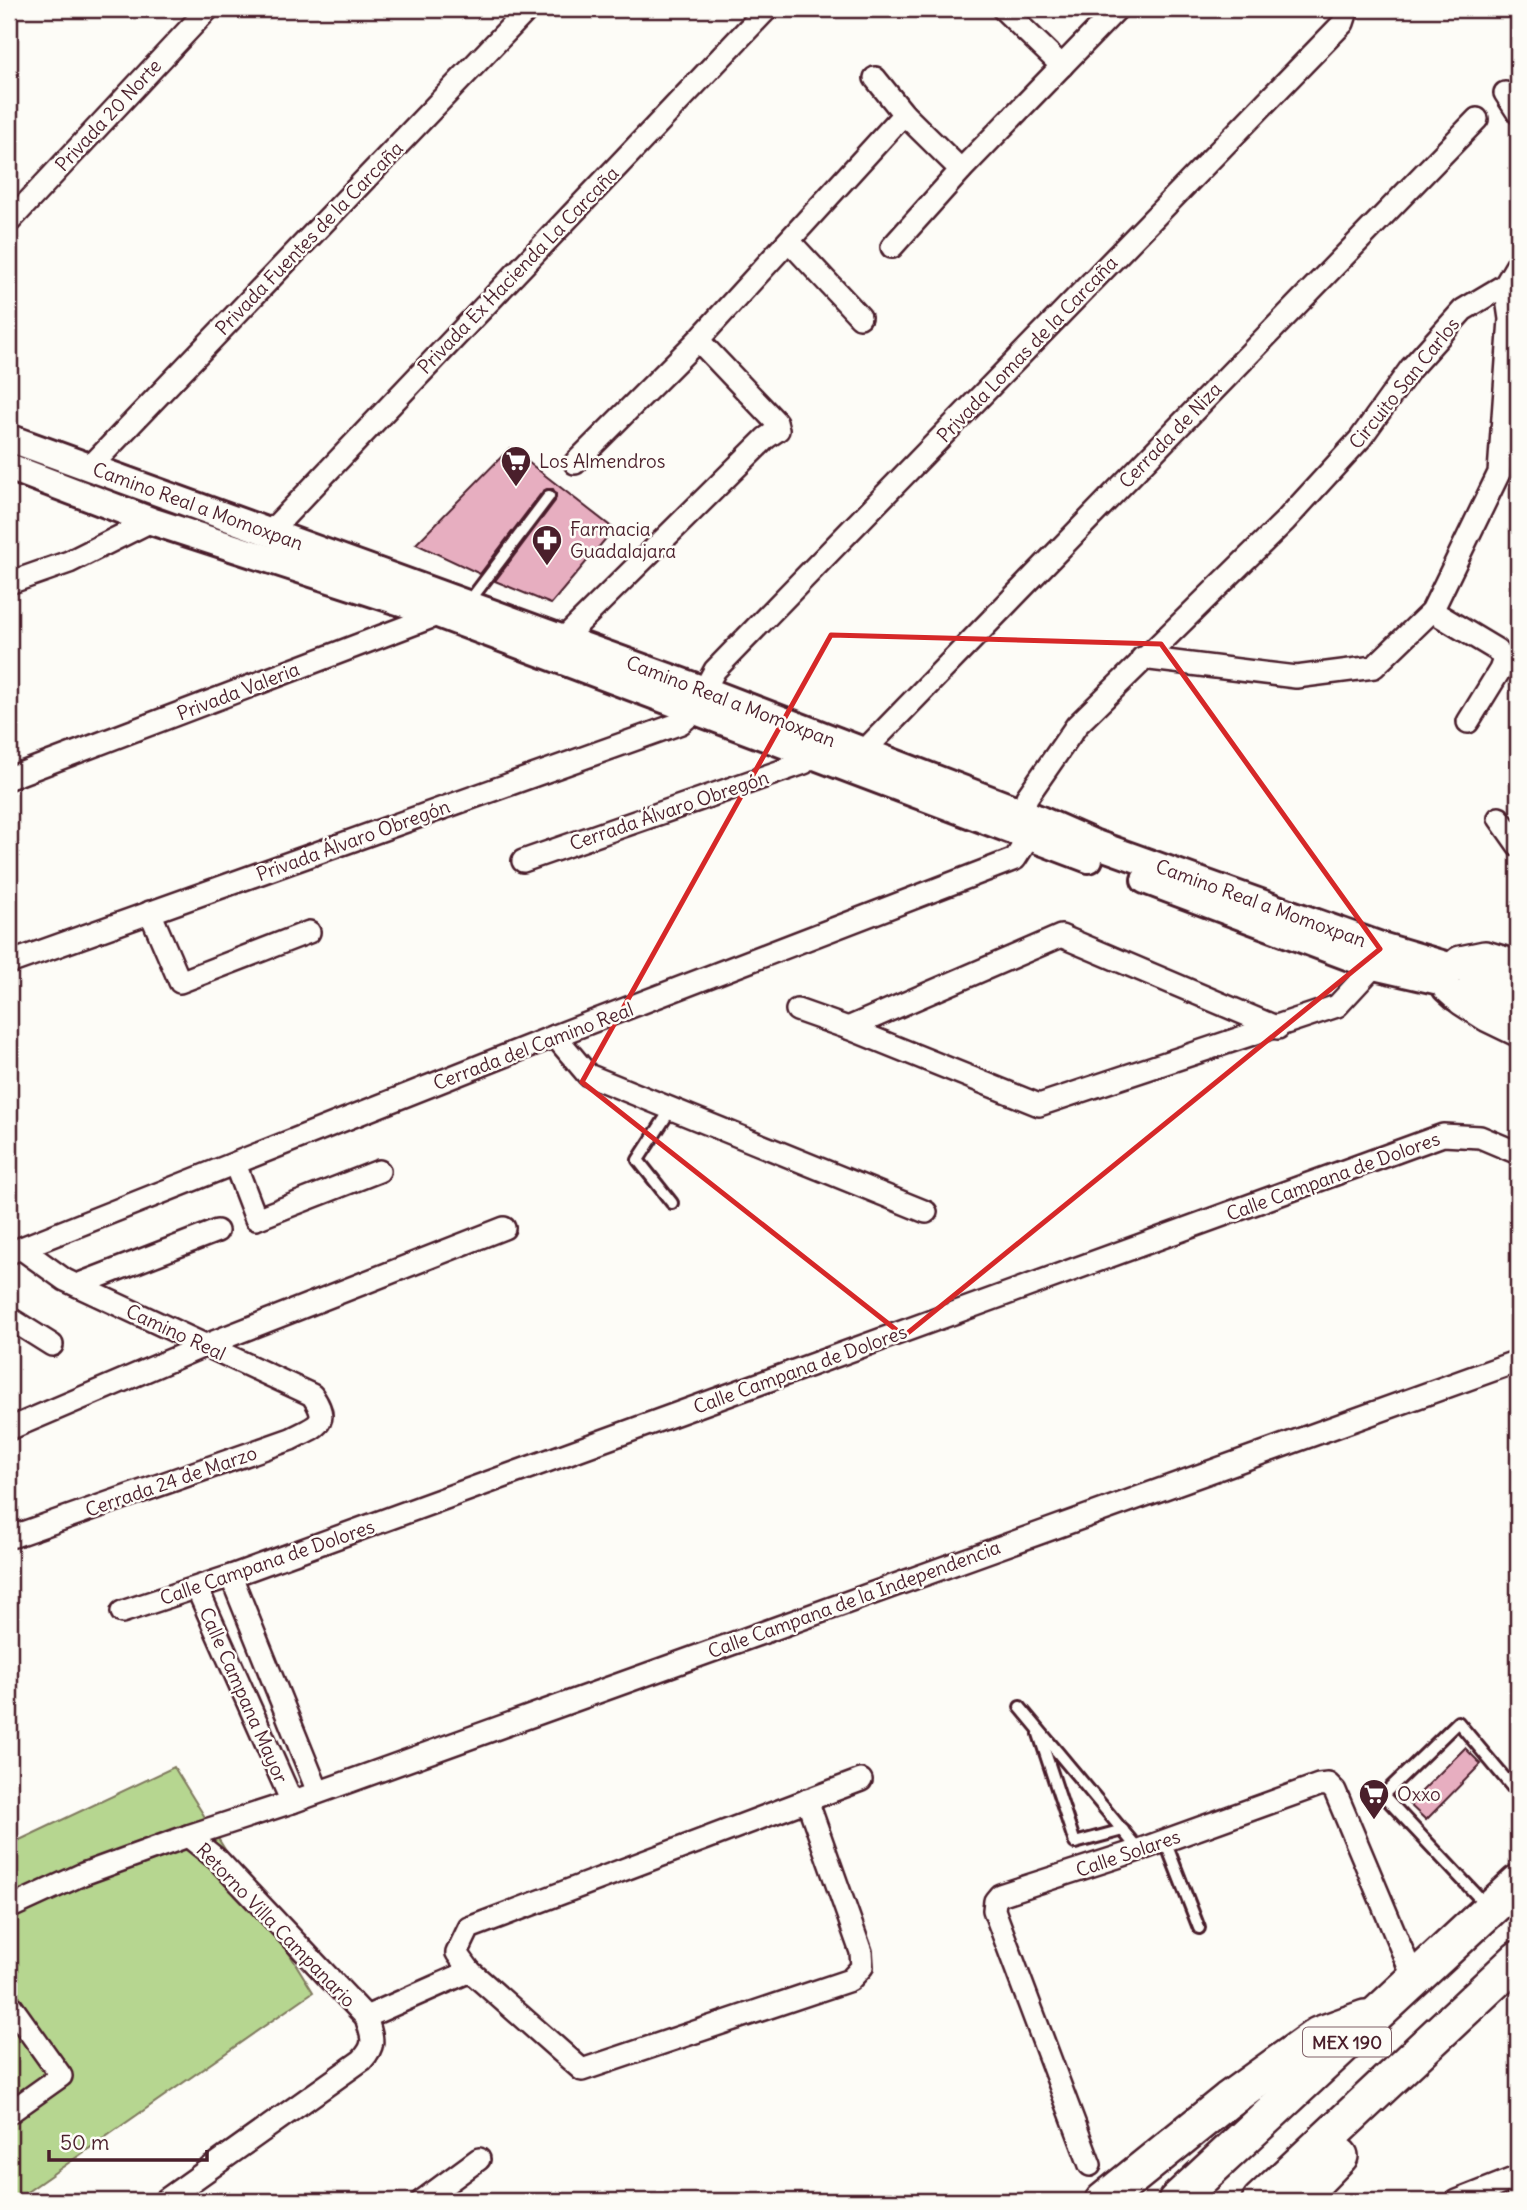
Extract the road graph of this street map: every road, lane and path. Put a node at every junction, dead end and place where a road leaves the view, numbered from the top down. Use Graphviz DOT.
graph roads {
  1 [pos="208,9"];
  2 [pos="528,9"];
  3 [pos="767,9"];
  4 [pos="1003,9"];
  5 [pos="1117,9"];
  6 [pos="1343,9"];
  7 [pos="1062,66"];
  8 [pos="875,78"];
  9 [pos="1504,93"];
  10 [pos="1518,113"];
  11 [pos="904,114"];
  12 [pos="1477,119"];
  13 [pos="961,170"];
  14 [pos="9,222"];
  15 [pos="789,241"];
  16 [pos="892,247"];
  17 [pos="1518,263"];
  18 [pos="1505,285"];
  19 [pos="860,317"];
  20 [pos="698,340"];
  21 [pos="9,438"];
  22 [pos="575,463"];
  23 [pos="9,467"];
  24 [pos="90,467"];
  25 [pos="549,496"];
  26 [pos="151,521"];
  27 [pos="270,532"];
  28 [pos="9,583"];
  29 [pos="467,603"];
  30 [pos="1432,611"];
  31 [pos="438,614"];
  32 [pos="564,638"];
  33 [pos="1142,659"];
  34 [pos="699,700"];
  35 [pos="1468,722"];
  36 [pos="864,751"];
  37 [pos="811,754"];
  38 [pos="9,778"];
  39 [pos="1499,818"];
  40 [pos="1026,825"];
  41 [pos="1518,845"];
  42 [pos="523,861"];
  43 [pos="150,912"];
  44 [pos="309,932"];
  45 [pos="1377,956"];
  46 [pos="9,963"];
  47 [pos="1518,969"];
  48 [pos="1455,978"];
  49 [pos="1518,998"];
  50 [pos="797,1010"];
  51 [pos="848,1028"];
  52 [pos="1278,1028"];
  53 [pos="1518,1028"];
  54 [pos="555,1036"];
  55 [pos="671,1109"];
  56 [pos="1518,1153"];
  57 [pos="235,1164"];
  58 [pos="379,1171"];
  59 [pos="672,1203"];
  60 [pos="926,1212"];
  61 [pos="504,1228"];
  62 [pos="217,1231"];
  63 [pos="15,1251"];
  64 [pos="77,1285"];
  65 [pos="9,1318"];
  66 [pos="51,1345"];
  67 [pos="205,1345"];
  68 [pos="1518,1361"];
  69 [pos="323,1418"];
  70 [pos="9,1429"];
  71 [pos="14,1535"];
  72 [pos="231,1576"];
  73 [pos="197,1588"];
  74 [pos="122,1612"];
  75 [pos="1020,1707"];
  76 [pos="1037,1728"];
  77 [pos="861,1780"];
  78 [pos="318,1792"];
  79 [pos="1518,1794"];
  80 [pos="807,1800"];
  81 [pos="292,1802"];
  82 [pos="1123,1830"];
  83 [pos="188,1836"];
  84 [pos="1165,1841"];
  85 [pos="1139,1850"];
  86 [pos="1518,1883"];
  87 [pos="9,1908"];
  88 [pos="1490,1910"];
  89 [pos="1199,1928"];
  90 [pos="1514,1964"];
  91 [pos="471,1971"];
  92 [pos="1414,1979"];
  93 [pos="9,2003"];
  94 [pos="1378,2013"];
  95 [pos="366,2017"];
  96 [pos="9,2113"];
  97 [pos="479,2159"];
  98 [pos="1090,2165"];
  99 [pos="1518,2176"];
  100 [pos="164,2201"];
  101 [pos="422,2201"];
  102 [pos="1103,2201"];
  103 [pos="1176,2201"];
  104 [pos="1259,2201"];
  105 [pos="1296,2201"];
  106 [pos="1457,2201"];
  1 -- 14 [label="street, Privada 20 Norte"];
  2 -- 24 [label="street, Privada Fuentes de la Carcaña"];
  3 -- 27 [label="street, Privada Ex Hacienda La Carcaña"];
  4 -- 7 [label="street"];
  5 -- 7 [label="street"];
  6 -- 34 [label="street, Privada Lomas de la Carcaña"];
  7 -- 13 [label="street"];
  8 -- 11 [label="street"];
  9 -- 10 [label="street"];
  11 -- 13 [label="street"];
  11 -- 15 [label="street"];
  12 -- 36 [label="street, Cerrada de Niza"];
  13 -- 16 [label="street"];
  15 -- 19 [label="street"];
  15 -- 20 [label="street"];
  17 -- 18 [label="street"];
  18 -- 30 [label="street"];
  18 -- 33 [label="street, Circuito San Carlos"];
  20 -- 22 [label="street"];
  20 -- 32 [label="street"];
  21 -- 24 [label="street, Camino Real a Momoxpan"];
  23 -- 26 [label="street, Camino Real a Momoxpan"];
  24 -- 27 [label="street, Camino Real a Momoxpan"];
  25 -- 29 [label="lane"];
  26 -- 28 [label="street"];
  26 -- 31 [label="street, Camino Real a Momoxpan"];
  27 -- 29 [label="street, Camino Real a Momoxpan"];
  29 -- 31 [label="street, Privada Valeria"];
  29 -- 32 [label="street, Camino Real a Momoxpan"];
  30 -- 33 [label="street"];
  30 -- 35 [label="street"];
  31 -- 34 [label="street, Camino Real a Momoxpan"];
  31 -- 38 [label="street, Privada Valeria"];
  32 -- 34 [label="street, Camino Real a Momoxpan"];
  33 -- 40 [label="street, Circuito San Carlos"];
  34 -- 36 [label="street, Camino Real a Momoxpan"];
  34 -- 37 [label="street, Camino Real a Momoxpan"];
  34 -- 43 [label="street, Privada Álvaro Obregón"];
  36 -- 40 [label="street, Camino Real a Momoxpan"];
  37 -- 40 [label="street, Camino Real a Momoxpan"];
  37 -- 42 [label="street, Cerrada Álvaro Obregón"];
  39 -- 41 [label="street"];
  40 -- 45 [label="street, Camino Real a Momoxpan"];
  40 -- 54 [label="street, Cerrada del Camino Real"];
  43 -- 44 [label="street"];
  43 -- 46 [label="street, Privada Álvaro Obregón"];
  45 -- 48 [label="street, Camino Real a Momoxpan"];
  45 -- 52 [label="street"];
  47 -- 48 [label="highway"];
  48 -- 49 [label="street, Camino Real a Momoxpan"];
  48 -- 53 [label="highway"];
  50 -- 51 [label="street"];
  51 -- 52 [label="street"];
  51 -- 52 [label="street"];
  54 -- 55 [label="street"];
  54 -- 57 [label="street, Cerrada del Camino Real"];
  55 -- 59 [label="lane"];
  55 -- 60 [label="street"];
  56 -- 72 [label="street, Calle Campana de Dolores"];
  57 -- 58 [label="street"];
  57 -- 63 [label="street, Cerrada del Camino Real"];
  61 -- 67 [label="street"];
  62 -- 64 [label="street"];
  63 -- 64 [label="street, Camino Real"];
  64 -- 67 [label="street, Camino Real"];
  65 -- 66 [label="street"];
  67 -- 69 [label="street, Camino Real"];
  67 -- 70 [label="street"];
  68 -- 78 [label="street, Calle Campana de la Independencia"];
  69 -- 71 [label="street, Cerrada 24 de Marzo"];
  72 -- 73 [label="street, Calle Campana de Dolores"];
  72 -- 78 [label="street, Calle Campana Mayor"];
  73 -- 74 [label="street, Calle Campana de Dolores"];
  73 -- 81 [label="street, Calle Campana Mayor"];
  75 -- 76 [label="lane"];
  76 -- 82 [label="lane"];
  76 -- 82 [label="lane"];
  77 -- 80 [label="street"];
  78 -- 81 [label="street, Calle Campana de la Independencia"];
  79 -- 88 [label="lane"];
  80 -- 91 [label="street"];
  80 -- 91 [label="street"];
  81 -- 83 [label="street, Calle Campana de la Independencia"];
  82 -- 85 [label="lane"];
  83 -- 87 [label="street, Calle Campana de la Independencia"];
  83 -- 95 [label="street, Retorno Villa Campanario"];
  84 -- 85 [label="street, Calle Solares"];
  84 -- 89 [label="lane"];
  84 -- 92 [label="street, Calle Solares"];
  85 -- 98 [label="street, Calle Solares"];
  86 -- 88 [label="highway, MEX 190"];
  88 -- 92 [label="highway, MEX 190"];
  90 -- 104 [label="highway, MEX 190"];
  90 -- 105 [label="highway"];
  91 -- 95 [label="street"];
  92 -- 94 [label="highway, MEX 190"];
  93 -- 96 [label="street"];
  94 -- 102 [label="highway"];
  94 -- 103 [label="highway, MEX 190"];
  95 -- 100 [label="street, Retorno Villa Campanario"];
  97 -- 101 [label="street"];
  99 -- 106 [label="street"];
}
